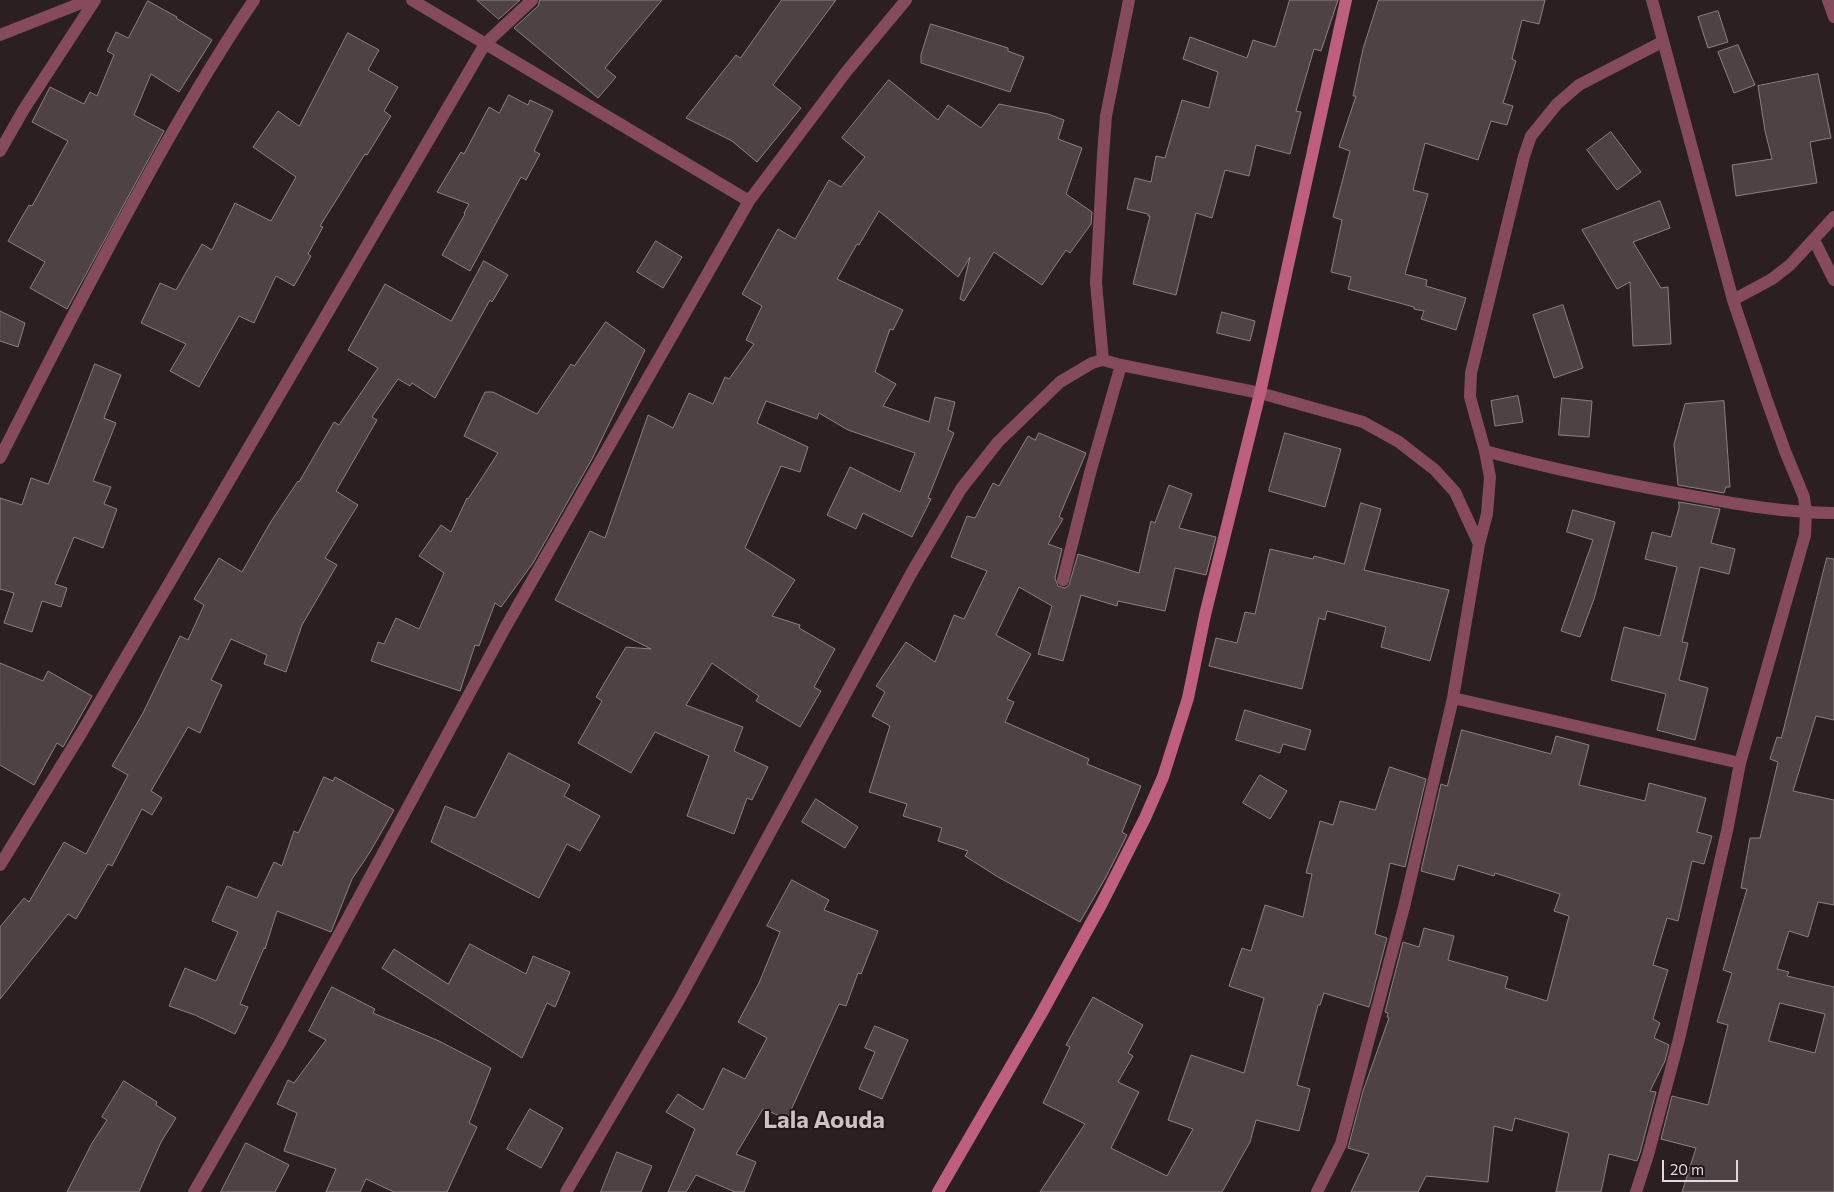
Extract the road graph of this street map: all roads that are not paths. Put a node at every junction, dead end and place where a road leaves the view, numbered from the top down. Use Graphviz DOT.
graph roads {
  1 [pos="89,0"];
  2 [pos="95,0"];
  3 [pos="254,0"];
  4 [pos="412,0"];
  5 [pos="532,0"];
  6 [pos="906,0"];
  7 [pos="1129,0"];
  8 [pos="1346,0"];
  9 [pos="1652,0"];
  10 [pos="1828,0"];
  11 [pos="1834,17"];
  12 [pos="0,35"];
  13 [pos="1662,42"];
  14 [pos="485,44"];
  15 [pos="0,151"];
  16 [pos="749,201"];
  17 [pos="1834,217"];
  18 [pos="1814,240"];
  19 [pos="1834,280"];
  20 [pos="1733,300"];
  21 [pos="1103,360"];
  22 [pos="1121,365"];
  23 [pos="1260,393"];
  24 [pos="1485,451"];
  25 [pos="0,458"];
  26 [pos="1806,513"];
  27 [pos="1834,513"];
  28 [pos="1479,544"];
  29 [pos="1063,580"];
  30 [pos="1453,698"];
  31 [pos="1740,763"];
  32 [pos="0,865"];
  33 [pos="194,1192"];
  34 [pos="566,1192"];
  35 [pos="938,1192"];
  36 [pos="1317,1192"];
  37 [pos="1636,1192"];
  1 -- 12 [label="street"];
  2 -- 15 [label="street"];
  3 -- 25 [label="street"];
  4 -- 14 [label="street"];
  5 -- 14 [label="street"];
  6 -- 16 [label="street"];
  7 -- 21 [label="street"];
  8 -- 23 [label="main road"];
  9 -- 13 [label="street"];
  10 -- 11 [label="street"];
  13 -- 20 [label="street"];
  13 -- 24 [label="street"];
  14 -- 16 [label="street"];
  14 -- 32 [label="street"];
  16 -- 33 [label="street"];
  17 -- 18 [label="street"];
  18 -- 19 [label="street"];
  18 -- 20 [label="street"];
  20 -- 26 [label="street"];
  21 -- 22 [label="street"];
  21 -- 34 [label="street"];
  22 -- 23 [label="street"];
  22 -- 29 [label="street"];
  23 -- 28 [label="street"];
  23 -- 35 [label="main road"];
  24 -- 26 [label="street"];
  24 -- 28 [label="street"];
  26 -- 27 [label="street"];
  26 -- 31 [label="street"];
  28 -- 30 [label="street"];
  30 -- 31 [label="street"];
  30 -- 36 [label="street"];
  31 -- 37 [label="street"];
}
